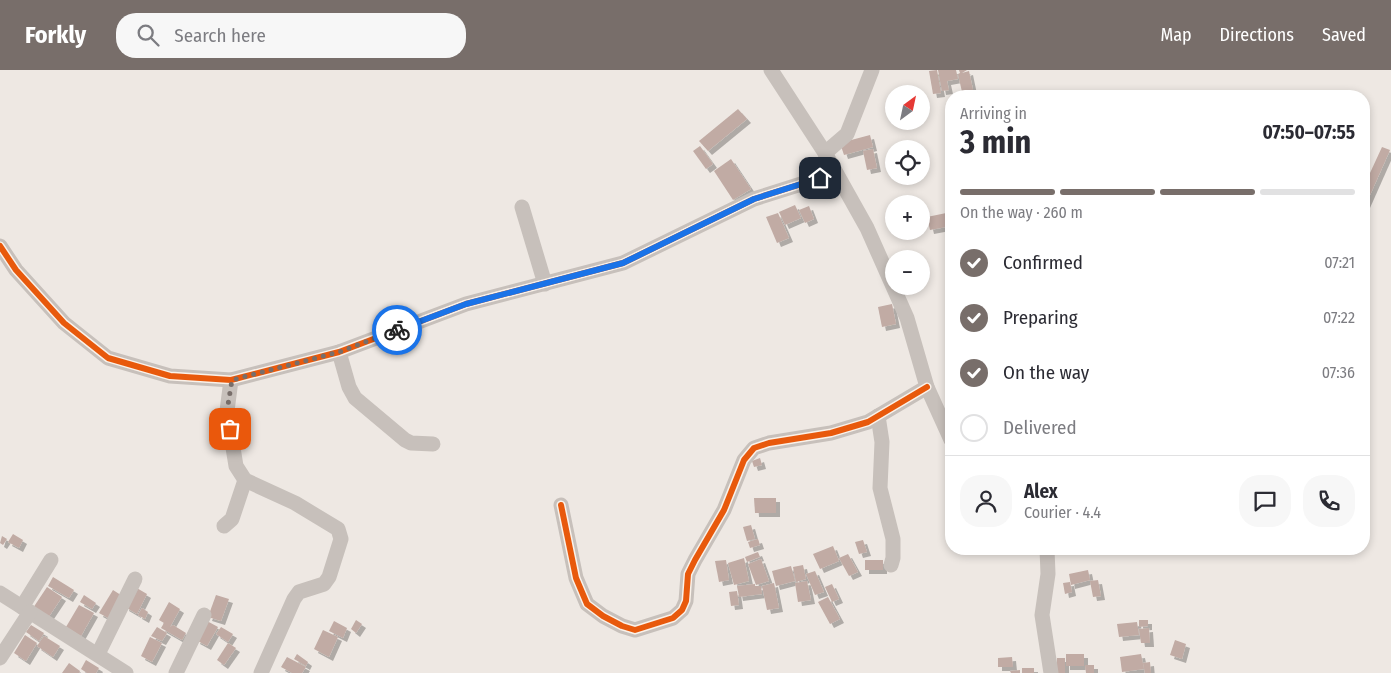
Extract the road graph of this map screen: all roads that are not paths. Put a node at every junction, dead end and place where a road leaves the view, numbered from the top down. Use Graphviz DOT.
graph roads {
  1 [pos="771,70"];
  2 [pos="872,70"];
  3 [pos="825,153"];
  4 [pos="836,173"];
  5 [pos="522,207"];
  6 [pos="0,246"];
  7 [pos="545,284"];
  8 [pos="339,352"];
  9 [pos="232,380"];
  10 [pos="927,387"];
  11 [pos="878,416"];
  12 [pos="945,427"];
  13 [pos="433,444"];
  14 [pos="245,480"];
  15 [pos="561,505"];
  16 [pos="224,526"];
  17 [pos="1047,555"];
  18 [pos="51,560"];
  19 [pos="891,566"];
  20 [pos="135,579"];
  21 [pos="0,593"];
  22 [pos="26,609"];
  23 [pos="204,615"];
  24 [pos="98,654"];
  25 [pos="0,658"];
  26 [pos="126,673"];
  27 [pos="176,673"];
  28 [pos="261,673"];
  29 [pos="1050,673"];
  1 -- 3 [label="street"];
  2 -- 3 [label="street"];
  3 -- 4 [label="street"];
  4 -- 7 [label="street"];
  4 -- 10 [label="street"];
  5 -- 7 [label="street"];
  6 -- 9 [label="street"];
  7 -- 8 [label="street"];
  8 -- 9 [label="street"];
  8 -- 13 [label="street"];
  9 -- 14 [label="street"];
  10 -- 11 [label="street"];
  10 -- 12 [label="street"];
  11 -- 15 [label="street"];
  11 -- 19 [label="street"];
  14 -- 16 [label="street"];
  14 -- 28 [label="street"];
  17 -- 29 [label="street"];
  18 -- 22 [label="street"];
  20 -- 24 [label="street"];
  21 -- 22 [label="street"];
  22 -- 24 [label="street"];
  22 -- 25 [label="street"];
  23 -- 27 [label="street"];
  24 -- 26 [label="street"];
}
